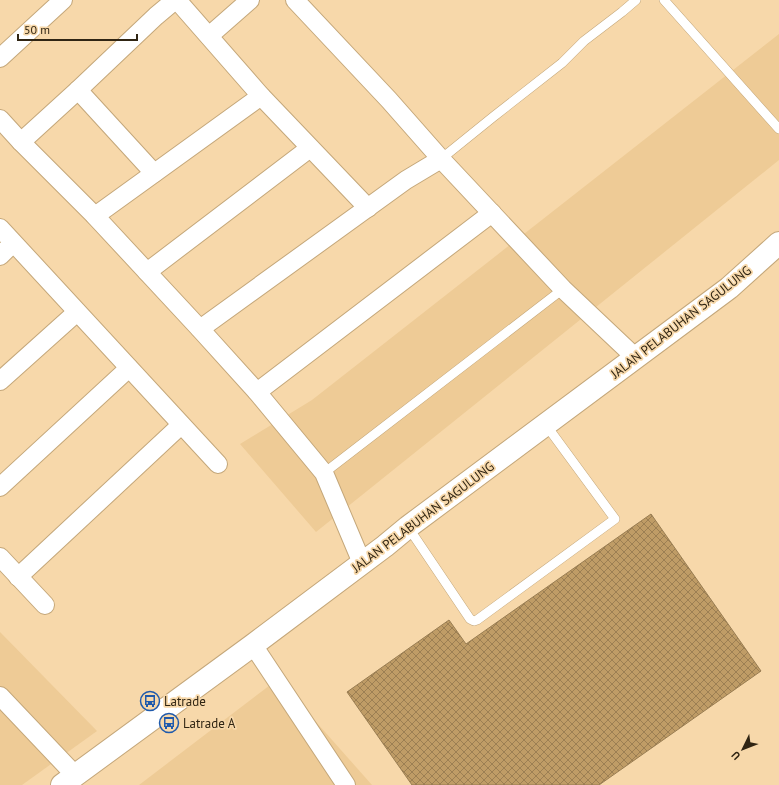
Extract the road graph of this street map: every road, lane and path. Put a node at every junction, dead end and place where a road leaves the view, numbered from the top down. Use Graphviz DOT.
graph roads {
  1 [pos="63,0"];
  2 [pos="176,0"];
  3 [pos="250,0"];
  4 [pos="294,0"];
  5 [pos="636,0"];
  6 [pos="664,0"];
  7 [pos="209,36"];
  8 [pos="0,58"];
  9 [pos="78,90"];
  10 [pos="262,96"];
  11 [pos="0,119"];
  12 [pos="779,129"];
  13 [pos="22,142"];
  14 [pos="310,148"];
  15 [pos="441,159"];
  16 [pos="154,173"];
  17 [pos="368,208"];
  18 [pos="492,213"];
  19 [pos="95,216"];
  20 [pos="0,228"];
  21 [pos="13,243"];
  22 [pos="779,243"];
  23 [pos="0,256"];
  24 [pos="147,272"];
  25 [pos="563,288"];
  26 [pos="77,312"];
  27 [pos="200,329"];
  28 [pos="636,358"];
  29 [pos="129,368"];
  30 [pos="0,381"];
  31 [pos="257,392"];
  32 [pos="181,425"];
  33 [pos="546,425"];
  34 [pos="218,464"];
  35 [pos="324,473"];
  36 [pos="0,487"];
  37 [pos="408,527"];
  38 [pos="0,557"];
  39 [pos="362,563"];
  40 [pos="18,576"];
  41 [pos="45,605"];
  42 [pos="253,645"];
  43 [pos="0,696"];
  44 [pos="68,780"];
  45 [pos="346,785"];
  1 -- 8 [label="street"];
  2 -- 7 [label="street"];
  2 -- 9 [label="street"];
  3 -- 7 [label="street"];
  4 -- 15 [label="street"];
  5 -- 15 [label="lane"];
  6 -- 12 [label="lane"];
  7 -- 10 [label="street"];
  9 -- 13 [label="street"];
  9 -- 16 [label="street"];
  10 -- 14 [label="street"];
  10 -- 16 [label="street"];
  11 -- 13 [label="street"];
  13 -- 19 [label="street"];
  14 -- 17 [label="street"];
  14 -- 24 [label="street"];
  15 -- 17 [label="street"];
  15 -- 18 [label="street"];
  16 -- 19 [label="street"];
  17 -- 27 [label="street"];
  18 -- 25 [label="street"];
  18 -- 31 [label="street"];
  19 -- 24 [label="street"];
  20 -- 21 [label="street"];
  21 -- 23 [label="street"];
  21 -- 26 [label="street"];
  22 -- 28 [label="street, JALAN PELABUHAN SAGULUNG"];
  24 -- 27 [label="street"];
  25 -- 28 [label="street"];
  25 -- 35 [label="lane"];
  26 -- 29 [label="street"];
  26 -- 30 [label="street"];
  27 -- 31 [label="street"];
  28 -- 33 [label="street, JALAN PELABUHAN SAGULUNG"];
  29 -- 32 [label="street"];
  29 -- 36 [label="street"];
  31 -- 35 [label="street"];
  32 -- 34 [label="street"];
  32 -- 40 [label="street"];
  33 -- 37 [label="street, JALAN PELABUHAN SAGULUNG"];
  33 -- 37 [label="lane"];
  35 -- 39 [label="street"];
  37 -- 39 [label="street, JALAN PELABUHAN SAGULUNG"];
  38 -- 40 [label="street"];
  39 -- 42 [label="street, JALAN PELABUHAN SAGULUNG"];
  40 -- 41 [label="street"];
  42 -- 44 [label="street, JALAN PELABUHAN SAGULUNG"];
  42 -- 45 [label="street"];
  43 -- 44 [label="street"];
}
